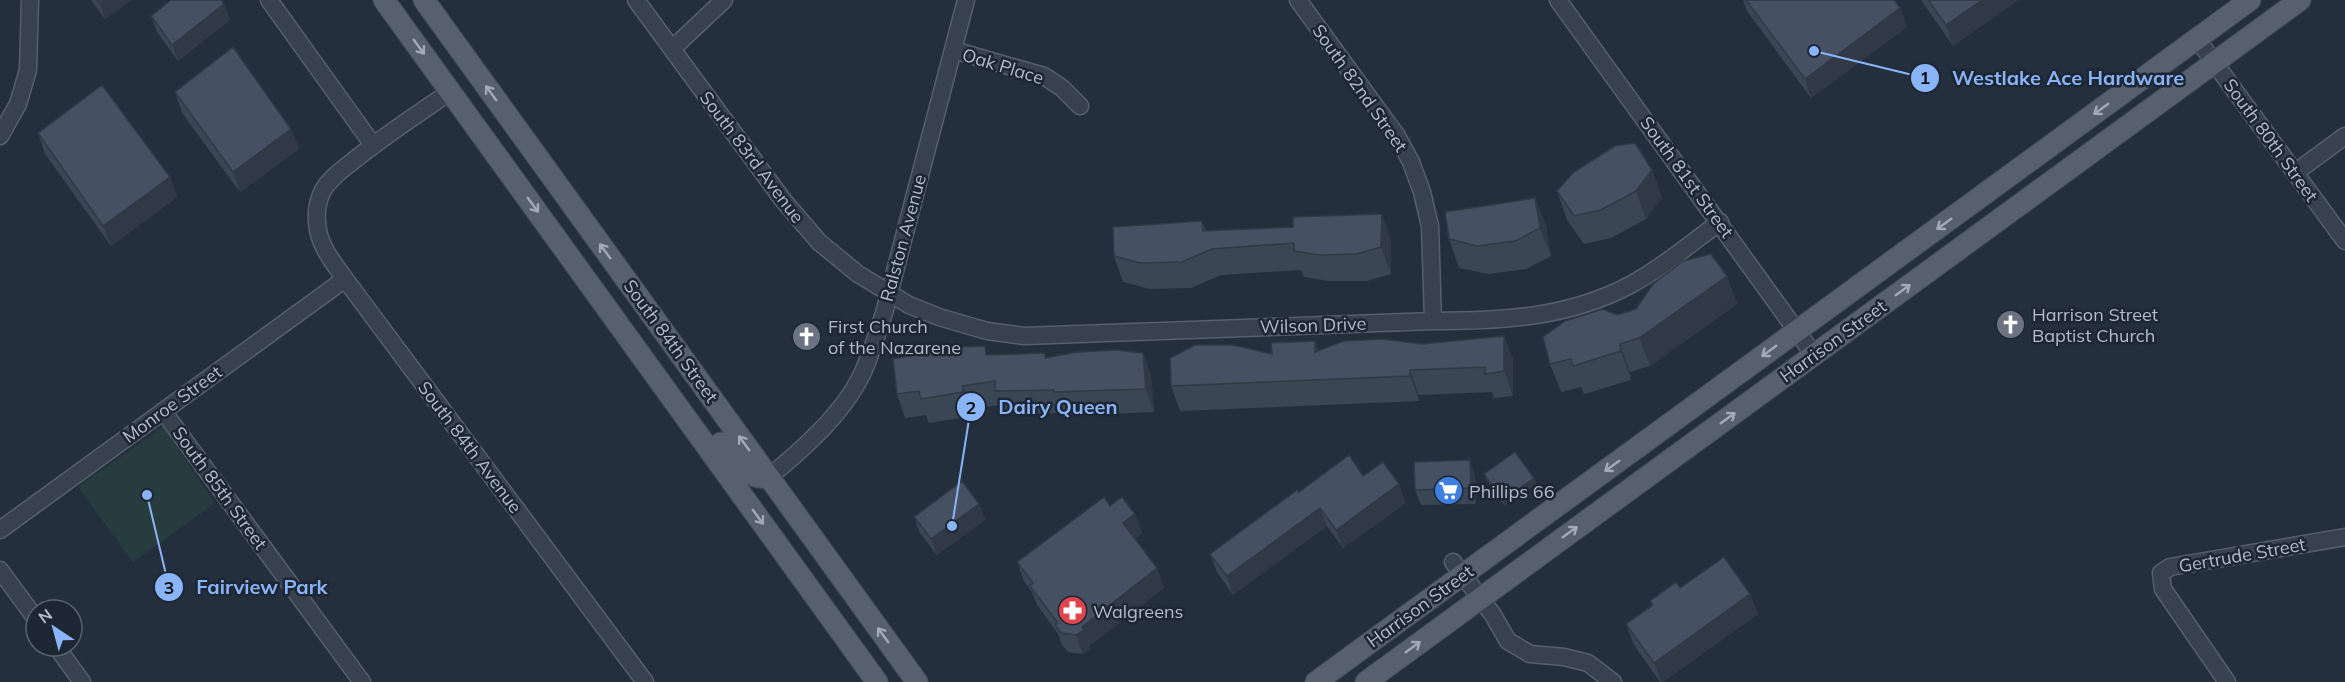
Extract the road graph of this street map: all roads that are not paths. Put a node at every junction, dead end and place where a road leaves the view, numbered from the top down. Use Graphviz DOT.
graph roads {
  1 [pos="30,0"];
  2 [pos="268,0"];
  3 [pos="384,0"];
  4 [pos="424,0"];
  5 [pos="636,0"];
  6 [pos="724,0"];
  7 [pos="966,0"];
  8 [pos="1298,0"];
  9 [pos="1558,0"];
  10 [pos="2250,0"];
  11 [pos="2300,0"];
  12 [pos="2197,39"];
  13 [pos="672,49"];
  14 [pos="953,50"];
  15 [pos="2214,62"];
  16 [pos="451,91"];
  17 [pos="1080,106"];
  18 [pos="0,136"];
  19 [pos="2345,136"];
  20 [pos="373,145"];
  21 [pos="2296,172"];
  22 [pos="1720,222"];
  23 [pos="2345,241"];
  24 [pos="345,279"];
  25 [pos="889,293"];
  26 [pos="1432,321"];
  27 [pos="1798,331"];
  28 [pos="634,345"];
  29 [pos="1814,355"];
  30 [pos="163,411"];
  31 [pos="769,477"];
  32 [pos="0,530"];
  33 [pos="2345,537"];
  34 [pos="1458,568"];
  35 [pos="0,570"];
  36 [pos="1480,598"];
  37 [pos="24,603"];
  38 [pos="65,658"];
  39 [pos="82,682"];
  40 [pos="362,682"];
  41 [pos="645,682"];
  42 [pos="877,682"];
  43 [pos="917,682"];
  44 [pos="1316,682"];
  45 [pos="1366,682"];
  46 [pos="1613,682"];
  47 [pos="2226,682"];
  1 -- 18 [label="street"];
  2 -- 20 [label="street"];
  3 -- 16 [label="main road, South 84th Street, one-way"];
  31 -- 4 [label="main road, South 84th Street, one-way"];
  5 -- 13 [label="street, South 83rd Avenue"];
  6 -- 13 [label="street"];
  7 -- 14 [label="street, Ralston Avenue"];
  8 -- 26 [label="street, South 82nd Street"];
  9 -- 22 [label="street, South 81st Street"];
  10 -- 12 [label="main road, Harrison Street"];
  11 -- 15 [label="main road, Harrison Street"];
  12 -- 15 [label="street, South 80th Street"];
  12 -- 27 [label="main road, Harrison Street, one-way"];
  13 -- 25 [label="street, South 83rd Avenue"];
  14 -- 17 [label="street, Oak Place"];
  14 -- 25 [label="street, Ralston Avenue"];
  15 -- 21 [label="street, South 80th Street"];
  29 -- 15 [label="main road, Harrison Street, one-way"];
  16 -- 20 [label="street"];
  16 -- 28 [label="main road, South 84th Street, one-way"];
  19 -- 21 [label="street"];
  20 -- 24 [label="street, South 84th Avenue"];
  21 -- 23 [label="street, South 80th Street"];
  22 -- 26 [label="street, Wilson Drive"];
  22 -- 27 [label="street, South 81st Street"];
  24 -- 30 [label="street, Monroe Street"];
  24 -- 41 [label="street, South 84th Avenue"];
  25 -- 26 [label="street, Wilson Drive"];
  25 -- 31 [label="street, Ralston Avenue"];
  27 -- 29 [label="street, South 81st Street"];
  27 -- 34 [label="main road, Harrison Street, one-way"];
  28 -- 31 [label="main road"];
  28 -- 42 [label="main road, South 84th Street, one-way"];
  36 -- 29 [label="main road, Harrison Street, one-way"];
  30 -- 32 [label="street, Monroe Street"];
  30 -- 40 [label="street, South 85th Street"];
  43 -- 31 [label="main road, South 84th Street, one-way"];
  33 -- 47 [label="street, Gertrude Street"];
  34 -- 36 [label="street"];
  34 -- 44 [label="main road, Harrison Street"];
  35 -- 37 [label="street"];
  45 -- 36 [label="main road, Harrison Street, one-way"];
  36 -- 46 [label="street"];
  38 -- 39 [label="street"];
}
